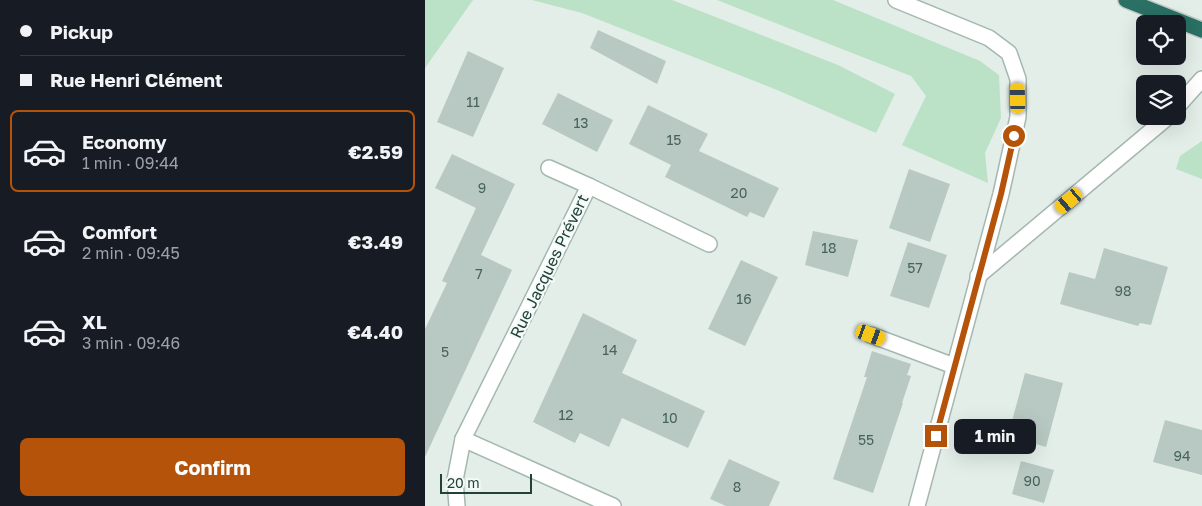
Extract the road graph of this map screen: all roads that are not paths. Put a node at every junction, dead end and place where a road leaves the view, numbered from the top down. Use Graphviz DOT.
graph roads {
  1 [pos="896,0"];
  2 [pos="1125,0"];
  3 [pos="1202,30"];
  4 [pos="1202,79"];
  5 [pos="1186,97"];
  6 [pos="1158,125"];
  7 [pos="549,168"];
  8 [pos="589,186"];
  9 [pos="709,244"];
  10 [pos="978,276"];
  11 [pos="871,335"];
  12 [pos="954,366"];
  13 [pos="463,438"];
  14 [pos="457,506"];
  15 [pos="613,506"];
  16 [pos="917,506"];
  1 -- 10 [label="street"];
  2 -- 3 [label="highway"];
  4 -- 5 [label="street"];
  6 -- 10 [label="street"];
  7 -- 8 [label="street"];
  8 -- 9 [label="street, Rue Jacques Prévert"];
  8 -- 13 [label="street, Rue Jacques Prévert"];
  10 -- 12 [label="street"];
  11 -- 12 [label="street"];
  12 -- 16 [label="street"];
  13 -- 14 [label="street, Rue Jacques Prévert"];
  13 -- 15 [label="street"];
}
